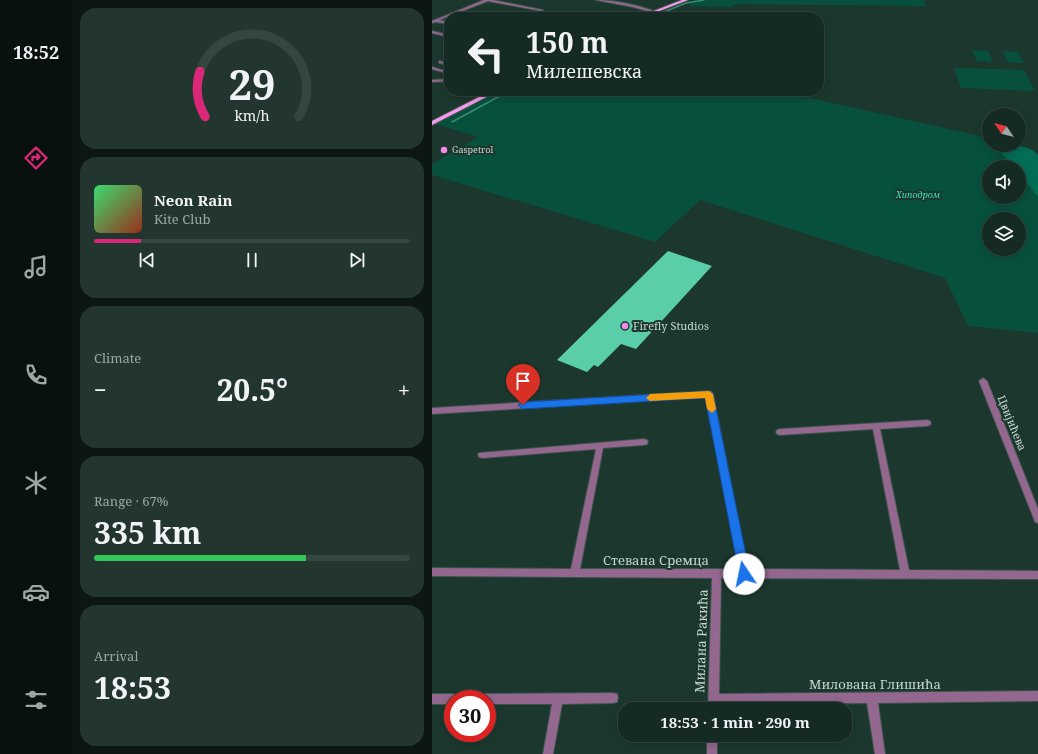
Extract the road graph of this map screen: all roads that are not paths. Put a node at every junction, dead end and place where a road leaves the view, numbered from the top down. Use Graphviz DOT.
graph roads {
  1 [pos="487,0"];
  2 [pos="598,0"];
  3 [pos="686,0"];
  4 [pos="610,1"];
  5 [pos="541,10"];
  6 [pos="457,12"];
  7 [pos="654,12"];
  8 [pos="444,17"];
  9 [pos="434,21"];
  10 [pos="444,22"];
  11 [pos="432,32"];
  12 [pos="444,35"];
  13 [pos="440,62"];
  14 [pos="444,63"];
  15 [pos="432,68"];
  16 [pos="444,72"];
  17 [pos="432,76"];
  18 [pos="444,79"];
  19 [pos="444,80"];
  20 [pos="432,81"];
  21 [pos="483,96"];
  22 [pos="432,123"];
  23 [pos="983,381"];
  24 [pos="432,411"];
  25 [pos="927,423"];
  26 [pos="876,426"];
  27 [pos="780,432"];
  28 [pos="644,442"];
  29 [pos="600,446"];
  30 [pos="482,455"];
  31 [pos="1038,519"];
  32 [pos="432,572"];
  33 [pos="575,573"];
  34 [pos="716,574"];
  35 [pos="744,574"];
  36 [pos="905,574"];
  37 [pos="1038,575"];
  38 [pos="1038,696"];
  39 [pos="613,698"];
  40 [pos="872,698"];
  41 [pos="432,699"];
  42 [pos="444,699"];
  43 [pos="496,699"];
  44 [pos="558,699"];
  45 [pos="713,702"];
  46 [pos="766,702"];
  47 [pos="712,742"];
  48 [pos="548,754"];
  49 [pos="712,754"];
  50 [pos="880,754"];
  1 -- 5 [label="street"];
  1 -- 6 [label="street"];
  2 -- 4 [label="street"];
  3 -- 7 [label="main road"];
  4 -- 7 [label="street"];
  8 -- 9 [label="street"];
  9 -- 10 [label="street"];
  11 -- 12 [label="street"];
  13 -- 14 [label="street"];
  15 -- 16 [label="street"];
  17 -- 18 [label="street"];
  19 -- 20 [label="street"];
  21 -- 22 [label="main road"];
  23 -- 31 [label="street, Цвијићева"];
  24 -- 35 [label="street"];
  25 -- 26 [label="street"];
  26 -- 27 [label="street"];
  26 -- 36 [label="street"];
  28 -- 29 [label="street"];
  29 -- 30 [label="street"];
  29 -- 33 [label="street"];
  32 -- 33 [label="street, Стевана Сремца"];
  33 -- 34 [label="street, Стевана Сремца"];
  34 -- 35 [label="street, Стевана Сремца"];
  34 -- 45 [label="street, Милана Ракића"];
  35 -- 36 [label="street, Стевана Сремца"];
  36 -- 37 [label="street, Стевана Сремца"];
  38 -- 40 [label="street, Милована Глишића"];
  39 -- 44 [label="street"];
  40 -- 46 [label="street, Милована Глишића"];
  40 -- 50 [label="street"];
  41 -- 42 [label="street"];
  43 -- 44 [label="street"];
  44 -- 48 [label="street"];
  47 -- 49 [label="street"];
}
